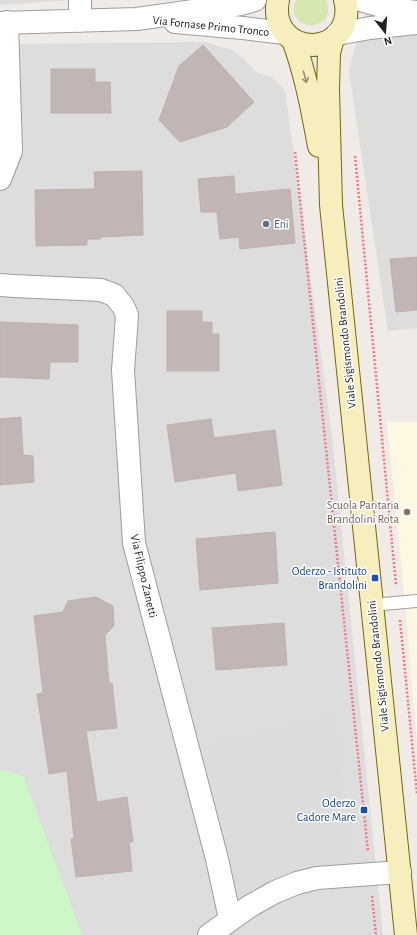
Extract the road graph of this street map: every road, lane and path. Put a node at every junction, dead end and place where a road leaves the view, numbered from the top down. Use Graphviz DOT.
graph roads {
  1 [pos="255,0"];
  2 [pos="278,0"];
  3 [pos="345,0"];
  4 [pos="360,0"];
  5 [pos="80,10"];
  6 [pos="417,12"];
  7 [pos="137,19"];
  8 [pos="4,23"];
  9 [pos="417,23"];
  10 [pos="335,36"];
  11 [pos="289,37"];
  12 [pos="295,147"];
  13 [pos="354,150"];
  14 [pos="0,179"];
  15 [pos="331,205"];
  16 [pos="0,285"];
  17 [pos="417,601"];
  18 [pos="398,602"];
  19 [pos="372,605"];
  20 [pos="417,794"];
  21 [pos="366,833"];
  22 [pos="400,872"];
  23 [pos="230,919"];
  24 [pos="209,935"];
  25 [pos="406,935"];
  1 -- 7 [label="street, Via Fornase Primo Tronco"];
  2 -- 11 [label="main road, Viale Sigismondo Brandolini"];
  3 -- 10 [label="main road, Viale Sigismondo Brandolini"];
  4 -- 6 [label="street"];
  5 -- 7 [label="street, Via Fornase Primo Tronco"];
  5 -- 8 [label="street, Via Fornase Primo Tronco"];
  7 -- 11 [label="street, Via Fornase Primo Tronco"];
  8 -- 14 [label="street"];
  9 -- 10 [label="street"];
  10 -- 11 [label="main road"];
  10 -- 15 [label="main road, Viale Sigismondo Brandolini"];
  11 -- 15 [label="main road, Viale Sigismondo Brandolini, one-way"];
  12 -- 21 [label="path"];
  13 -- 18 [label="path"];
  15 -- 19 [label="main road, Viale Sigismondo Brandolini"];
  16 -- 23 [label="street, Via Filippo Zanetti"];
  17 -- 18 [label="lane"];
  18 -- 19 [label="lane"];
  18 -- 20 [label="path"];
  19 -- 22 [label="main road, Viale Sigismondo Brandolini"];
  22 -- 23 [label="street"];
  22 -- 25 [label="main road, Viale Sigismondo Brandolini"];
  23 -- 24 [label="street"];
}
